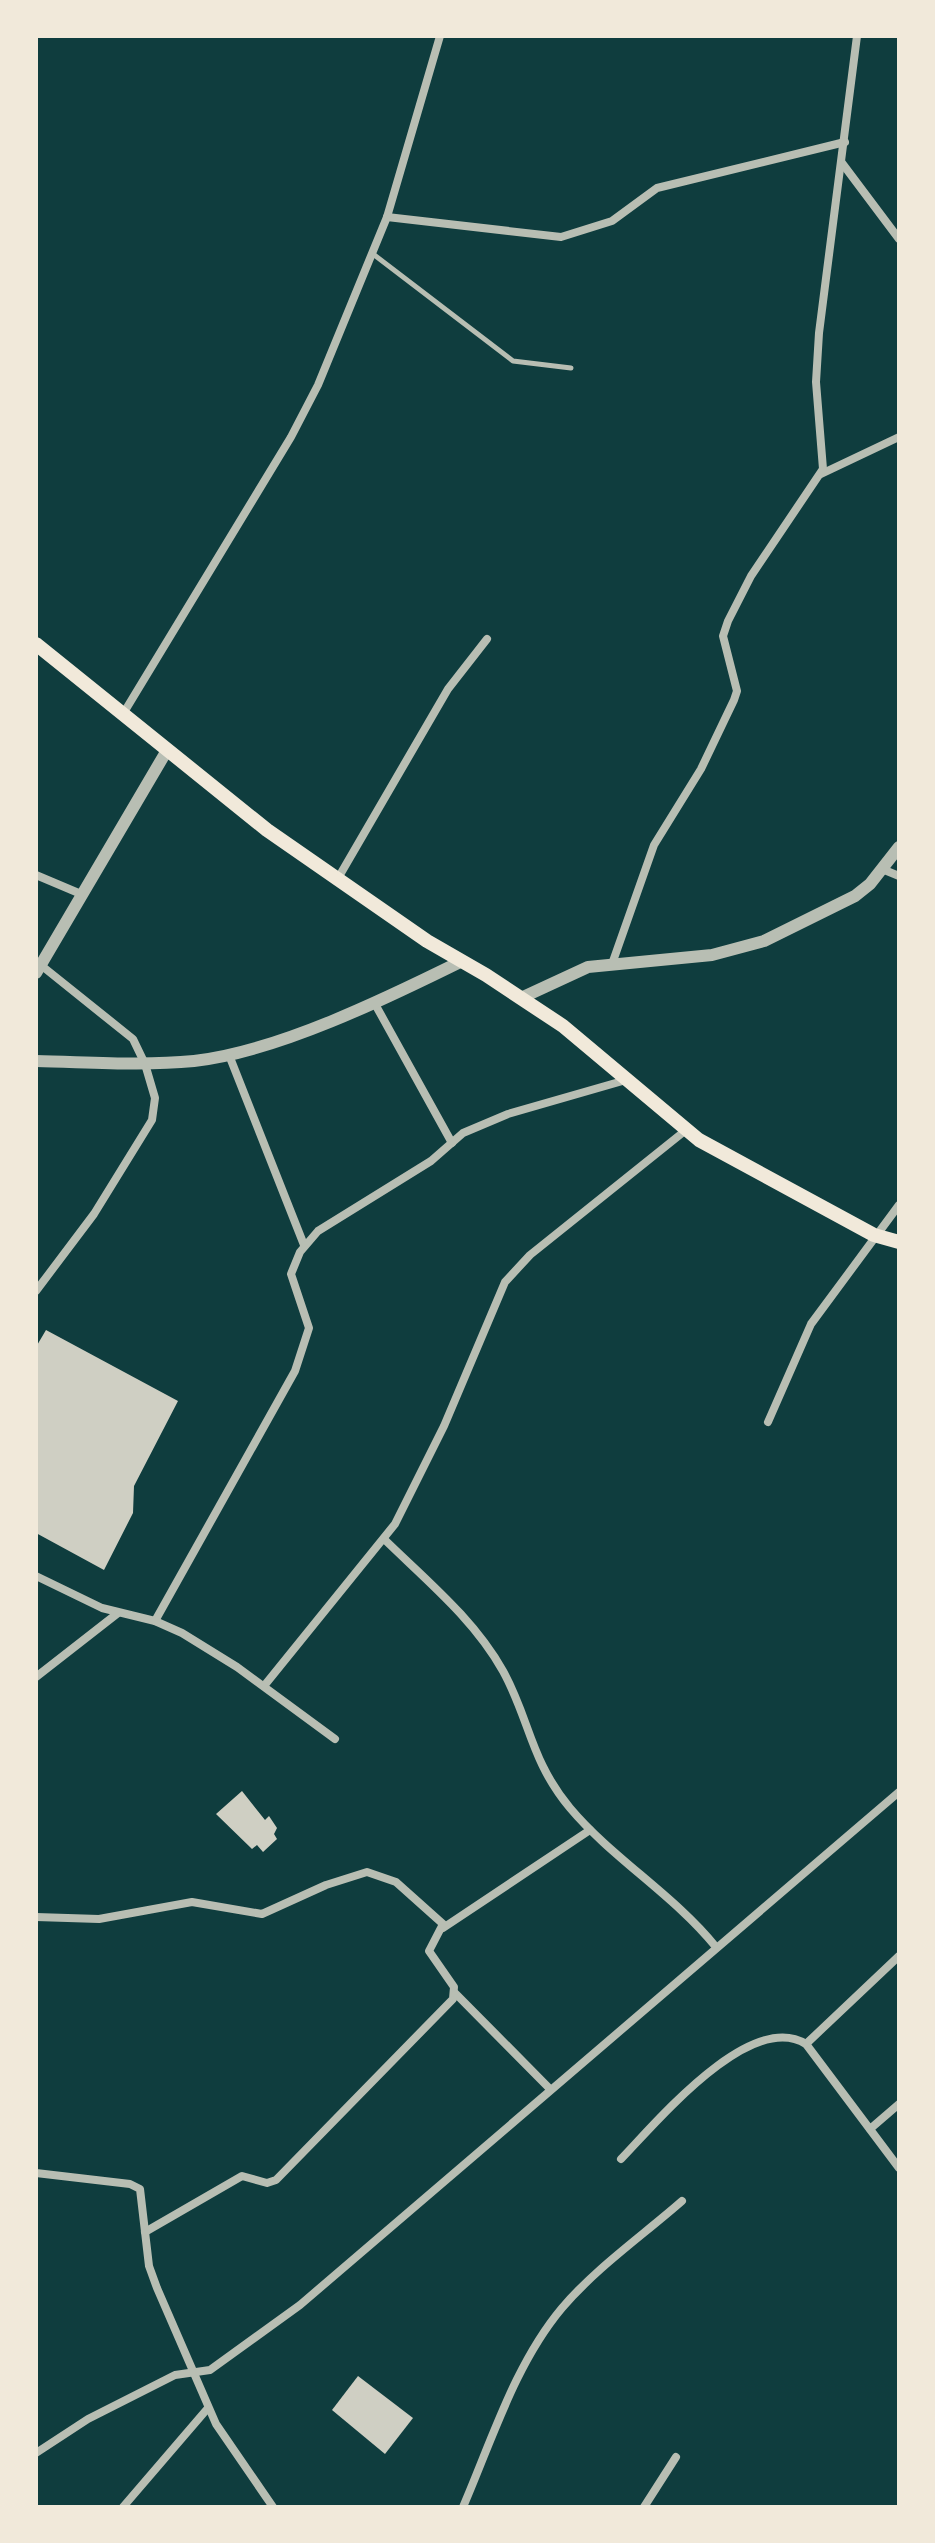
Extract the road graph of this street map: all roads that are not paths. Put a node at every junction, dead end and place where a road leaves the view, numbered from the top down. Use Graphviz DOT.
graph roads {
  1 [pos="440,36"];
  2 [pos="857,36"];
  3 [pos="845,142"];
  4 [pos="842,163"];
  5 [pos="387,217"];
  6 [pos="899,239"];
  7 [pos="373,254"];
  8 [pos="571,368"];
  9 [pos="899,437"];
  10 [pos="821,474"];
  11 [pos="487,639"];
  12 [pos="36,644"];
  13 [pos="122,715"];
  14 [pos="166,752"];
  15 [pos="899,847"];
  16 [pos="882,869"];
  17 [pos="36,875"];
  18 [pos="899,876"];
  19 [pos="337,880"];
  20 [pos="81,894"];
  21 [pos="462,961"];
  22 [pos="612,964"];
  23 [pos="38,966"];
  24 [pos="521,998"];
  25 [pos="375,1004"];
  26 [pos="229,1055"];
  27 [pos="36,1061"];
  28 [pos="145,1064"];
  29 [pos="626,1080"];
  30 [pos="686,1130"];
  31 [pos="452,1143"];
  32 [pos="899,1205"];
  33 [pos="874,1235"];
  34 [pos="899,1242"];
  35 [pos="304,1245"];
  36 [pos="36,1291"];
  37 [pos="768,1422"];
  38 [pos="384,1539"];
  39 [pos="36,1576"];
  40 [pos="118,1613"];
  41 [pos="155,1621"];
  42 [pos="36,1677"];
  43 [pos="264,1686"];
  44 [pos="335,1739"];
  45 [pos="899,1792"];
  46 [pos="590,1830"];
  47 [pos="36,1917"];
  48 [pos="443,1928"];
  49 [pos="716,1947"];
  50 [pos="899,1956"];
  51 [pos="456,1994"];
  52 [pos="806,2044"];
  53 [pos="550,2089"];
  54 [pos="899,2104"];
  55 [pos="870,2129"];
  56 [pos="621,2159"];
  57 [pos="899,2168"];
  58 [pos="36,2173"];
  59 [pos="682,2201"];
  60 [pos="145,2232"];
  61 [pos="196,2373"];
  62 [pos="208,2408"];
  63 [pos="36,2453"];
  64 [pos="676,2457"];
  65 [pos="123,2507"];
  66 [pos="273,2507"];
  67 [pos="463,2507"];
  68 [pos="644,2507"];
  1 -- 5 [label="street"];
  2 -- 3 [label="street"];
  3 -- 4 [label="street"];
  3 -- 5 [label="street"];
  4 -- 6 [label="street"];
  4 -- 10 [label="street"];
  5 -- 7 [label="street"];
  7 -- 8 [label="lane"];
  7 -- 13 [label="street"];
  9 -- 10 [label="street"];
  10 -- 22 [label="street"];
  11 -- 19 [label="street"];
  12 -- 13 [label="main road"];
  13 -- 14 [label="main road"];
  14 -- 19 [label="main road"];
  14 -- 20 [label="street"];
  15 -- 16 [label="street"];
  16 -- 18 [label="street"];
  16 -- 22 [label="street"];
  17 -- 20 [label="street"];
  19 -- 21 [label="main road"];
  20 -- 23 [label="street"];
  21 -- 24 [label="main road"];
  21 -- 25 [label="street"];
  22 -- 24 [label="street"];
  23 -- 28 [label="street"];
  24 -- 29 [label="main road"];
  25 -- 26 [label="street"];
  25 -- 31 [label="street"];
  26 -- 28 [label="street"];
  26 -- 35 [label="street"];
  27 -- 28 [label="street"];
  28 -- 36 [label="street"];
  29 -- 30 [label="main road"];
  29 -- 31 [label="street"];
  30 -- 33 [label="main road"];
  30 -- 38 [label="street"];
  31 -- 35 [label="street"];
  32 -- 33 [label="street"];
  33 -- 34 [label="main road"];
  33 -- 37 [label="street"];
  35 -- 41 [label="street"];
  38 -- 43 [label="street"];
  38 -- 46 [label="street"];
  39 -- 40 [label="street"];
  40 -- 41 [label="street"];
  40 -- 42 [label="street"];
  41 -- 43 [label="street"];
  43 -- 44 [label="street"];
  45 -- 49 [label="street"];
  46 -- 48 [label="street"];
  46 -- 49 [label="street"];
  47 -- 48 [label="street"];
  48 -- 51 [label="street"];
  49 -- 53 [label="street"];
  50 -- 52 [label="street"];
  51 -- 53 [label="street"];
  51 -- 60 [label="street"];
  52 -- 55 [label="street"];
  52 -- 56 [label="street"];
  53 -- 61 [label="street"];
  54 -- 55 [label="street"];
  55 -- 57 [label="street"];
  58 -- 60 [label="street"];
  59 -- 67 [label="street"];
  60 -- 61 [label="street"];
  61 -- 62 [label="street"];
  61 -- 63 [label="street"];
  62 -- 65 [label="street"];
  62 -- 66 [label="street"];
  64 -- 68 [label="street"];
}
